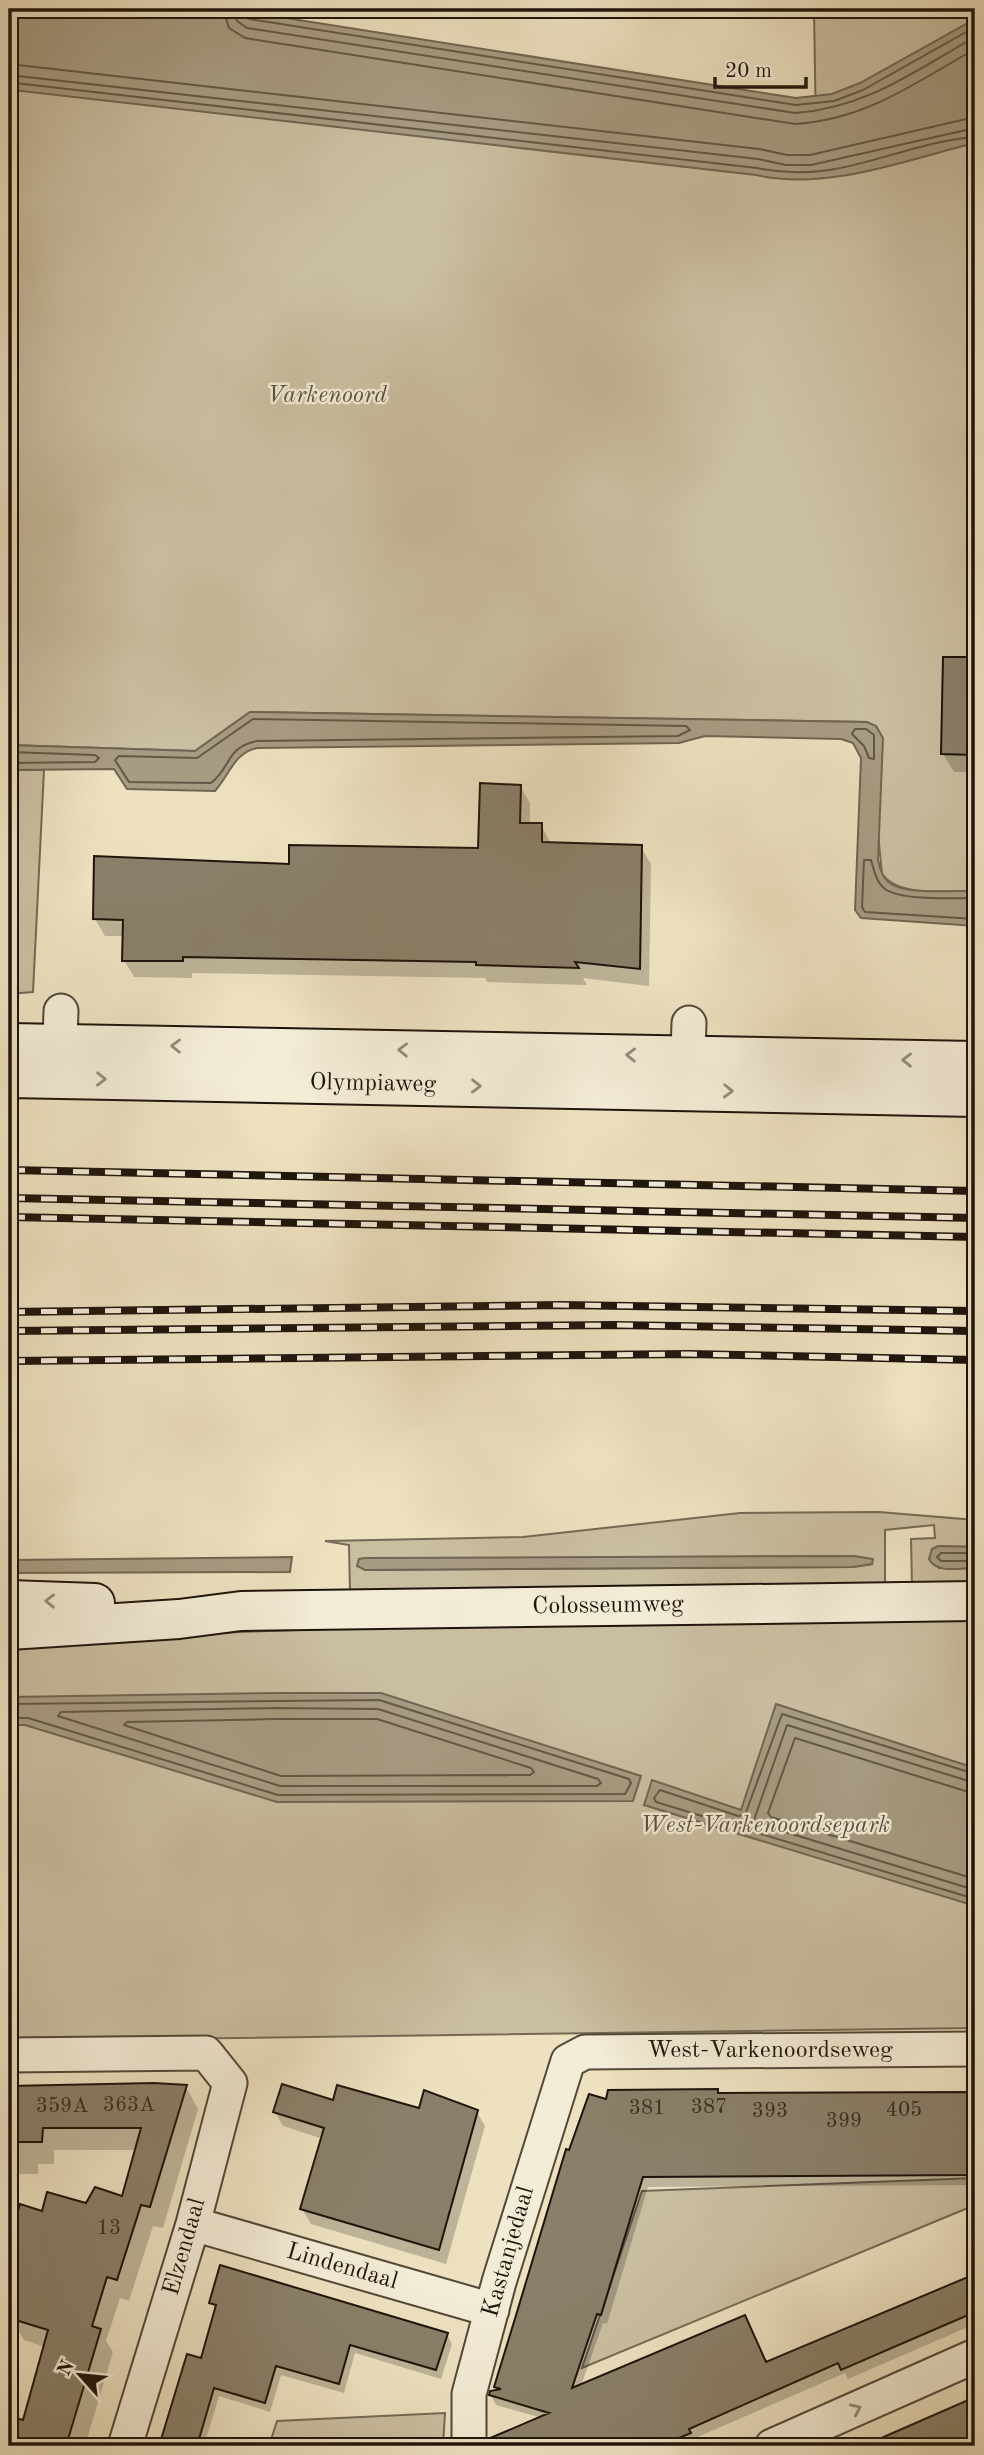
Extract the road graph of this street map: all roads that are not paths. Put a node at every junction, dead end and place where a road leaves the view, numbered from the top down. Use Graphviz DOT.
graph roads {
  1 [pos="9,1043"];
  2 [pos="60,1044"];
  3 [pos="688,1056"];
  4 [pos="975,1061"];
  5 [pos="9,1078"];
  6 [pos="975,1097"];
  7 [pos="9,1601"];
  8 [pos="975,1601"];
  9 [pos="241,1611"];
  10 [pos="9,1630"];
  11 [pos="975,2049"];
  12 [pos="9,2055"];
  13 [pos="568,2061"];
  14 [pos="193,2224"];
  15 [pos="492,2310"];
  16 [pos="975,2356"];
  17 [pos="827,2435"];
  18 [pos="125,2446"];
  19 [pos="469,2446"];
  20 [pos="772,2446"];
  1 -- 2 [label="main road, Olympiaweg"];
  2 -- 3 [label="main road, Olympiaweg"];
  2 -- 5 [label="main road, Olympiaweg"];
  4 -- 3 [label="main road, Olympiaweg, one-way"];
  3 -- 6 [label="main road, Olympiaweg, one-way"];
  9 -- 7 [label="main road, Colosseumweg, one-way"];
  8 -- 9 [label="main road, Colosseumweg"];
  9 -- 10 [label="main road, Colosseumweg"];
  11 -- 13 [label="street, West-Varkenoordseweg"];
  12 -- 14 [label="street, Elzendaal"];
  13 -- 15 [label="street, Kastanjedaal"];
  14 -- 15 [label="street, Lindendaal"];
  14 -- 18 [label="street, Elzendaal"];
  15 -- 19 [label="street, Kastanjedaal"];
  17 -- 16 [label="street, one-way"];
  17 -- 20 [label="street"];
}
